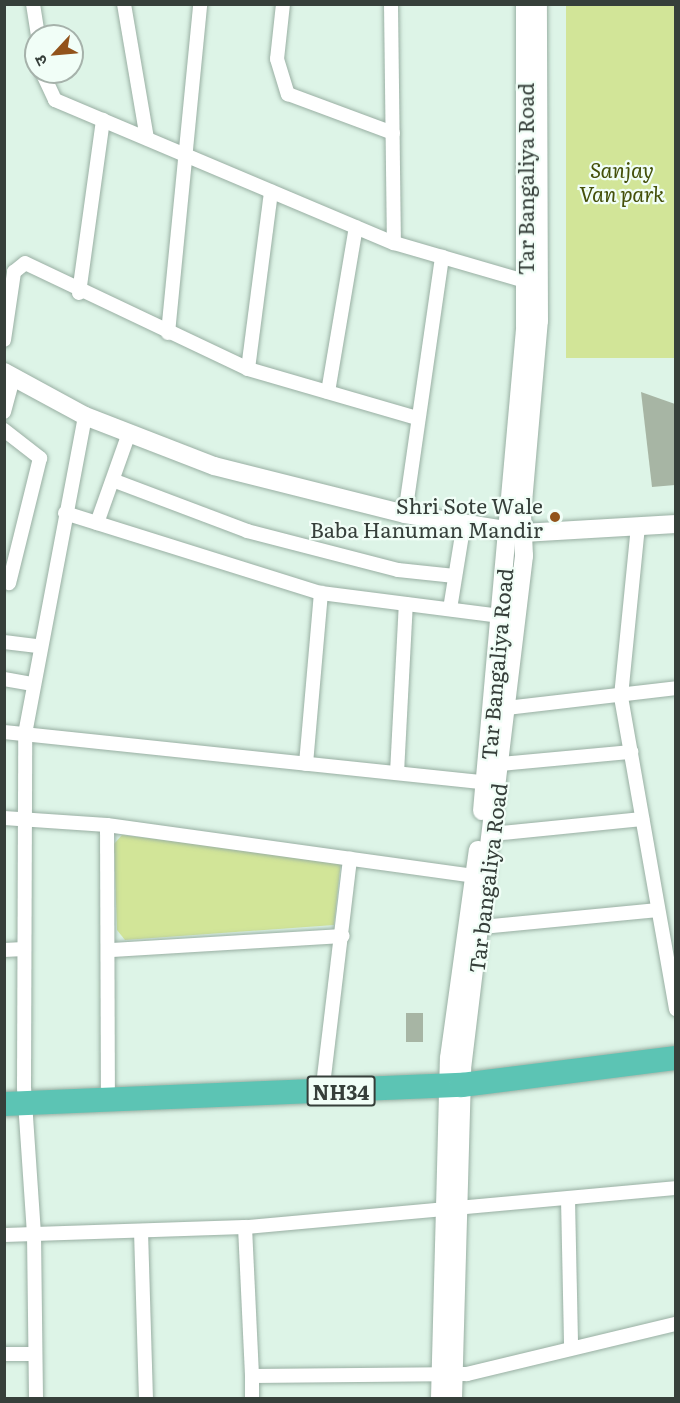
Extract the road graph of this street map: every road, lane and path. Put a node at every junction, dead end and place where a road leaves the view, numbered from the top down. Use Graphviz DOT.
graph roads {
  1 [pos="33,4"];
  2 [pos="124,4"];
  3 [pos="201,4"];
  4 [pos="283,4"];
  5 [pos="392,4"];
  6 [pos="525,4"];
  7 [pos="538,4"];
  8 [pos="36,24"];
  9 [pos="47,84"];
  10 [pos="103,120"];
  11 [pos="393,132"];
  12 [pos="147,138"];
  13 [pos="186,155"];
  14 [pos="271,191"];
  15 [pos="532,203"];
  16 [pos="356,226"];
  17 [pos="394,243"];
  18 [pos="442,257"];
  19 [pos="533,283"];
  20 [pos="79,293"];
  21 [pos="168,333"];
  22 [pos="4,340"];
  23 [pos="248,369"];
  24 [pos="9,375"];
  25 [pos="328,392"];
  26 [pos="4,412"];
  27 [pos="85,416"];
  28 [pos="417,418"];
  29 [pos="4,430"];
  30 [pos="129,433"];
  31 [pos="115,482"];
  32 [pos="65,513"];
  33 [pos="405,514"];
  34 [pos="97,523"];
  35 [pos="464,523"];
  36 [pos="675,524"];
  37 [pos="638,526"];
  38 [pos="516,531"];
  39 [pos="456,576"];
  40 [pos="9,584"];
  41 [pos="321,593"];
  42 [pos="406,604"];
  43 [pos="450,609"];
  44 [pos="501,616"];
  45 [pos="4,642"];
  46 [pos="38,646"];
  47 [pos="4,680"];
  48 [pos="32,684"];
  49 [pos="675,688"];
  50 [pos="621,698"];
  51 [pos="507,708"];
  52 [pos="4,732"];
  53 [pos="25,734"];
  54 [pos="632,752"];
  55 [pos="306,764"];
  56 [pos="397,773"];
  57 [pos="493,774"];
  58 [pos="4,818"];
  59 [pos="21,819"];
  60 [pos="642,819"];
  61 [pos="107,825"];
  62 [pos="492,834"];
  63 [pos="350,859"];
  64 [pos="475,876"];
  65 [pos="478,903"];
  66 [pos="656,910"];
  67 [pos="481,927"];
  68 [pos="343,936"];
  69 [pos="24,949"];
  70 [pos="4,950"];
  71 [pos="112,950"];
  72 [pos="675,1009"];
  73 [pos="675,1048"];
  74 [pos="675,1058"];
  75 [pos="324,1077"];
  76 [pos="455,1077"];
  77 [pos="108,1087"];
  78 [pos="15,1096"];
  79 [pos="675,1188"];
  80 [pos="567,1199"];
  81 [pos="452,1211"];
  82 [pos="244,1227"];
  83 [pos="141,1231"];
  84 [pos="34,1234"];
  85 [pos="4,1235"];
  86 [pos="675,1324"];
  87 [pos="571,1347"];
  88 [pos="4,1354"];
  89 [pos="35,1354"];
  90 [pos="447,1373"];
  91 [pos="252,1376"];
  92 [pos="36,1398"];
  93 [pos="146,1398"];
  94 [pos="252,1398"];
  95 [pos="440,1398"];
  96 [pos="453,1398"];
  1 -- 8 [label="street"];
  2 -- 12 [label="street"];
  3 -- 13 [label="street"];
  4 -- 11 [label="street"];
  5 -- 11 [label="street"];
  6 -- 15 [label="street, Tar Bangaliya Road"];
  7 -- 15 [label="street, Tar bangaliya Road"];
  9 -- 10 [label="street"];
  10 -- 12 [label="street"];
  10 -- 20 [label="street"];
  11 -- 17 [label="street"];
  12 -- 13 [label="street"];
  13 -- 14 [label="street"];
  13 -- 21 [label="street"];
  14 -- 16 [label="street"];
  14 -- 23 [label="street"];
  15 -- 19 [label="street, Tar bangaliya Road"];
  16 -- 17 [label="street"];
  16 -- 25 [label="street"];
  17 -- 18 [label="street"];
  18 -- 19 [label="street"];
  18 -- 28 [label="street"];
  19 -- 38 [label="street, Tar Bangaliya Road"];
  20 -- 21 [label="street"];
  20 -- 22 [label="street"];
  21 -- 23 [label="street"];
  23 -- 25 [label="street"];
  24 -- 26 [label="street"];
  24 -- 27 [label="street"];
  25 -- 28 [label="street"];
  27 -- 30 [label="street"];
  27 -- 32 [label="street"];
  28 -- 33 [label="street"];
  29 -- 40 [label="street"];
  30 -- 31 [label="street"];
  30 -- 33 [label="street"];
  31 -- 34 [label="street"];
  31 -- 39 [label="street"];
  32 -- 34 [label="street"];
  32 -- 46 [label="street"];
  33 -- 35 [label="street"];
  34 -- 41 [label="street"];
  35 -- 38 [label="street"];
  35 -- 39 [label="street"];
  36 -- 37 [label="street"];
  37 -- 38 [label="street"];
  37 -- 50 [label="street"];
  38 -- 44 [label="street, Tar Bangaliya Road"];
  38 -- 51 [label="street, Tar bangaliya Road"];
  39 -- 43 [label="street"];
  41 -- 42 [label="street"];
  41 -- 55 [label="street"];
  42 -- 43 [label="street"];
  42 -- 56 [label="street"];
  43 -- 44 [label="street"];
  44 -- 57 [label="street, Tar Bangaliya Road"];
  45 -- 46 [label="street"];
  46 -- 48 [label="street"];
  47 -- 48 [label="street"];
  48 -- 53 [label="street"];
  49 -- 50 [label="street"];
  50 -- 51 [label="street"];
  50 -- 54 [label="street"];
  51 -- 57 [label="street, Tar bangaliya Road"];
  52 -- 53 [label="street"];
  53 -- 55 [label="street"];
  53 -- 59 [label="street"];
  54 -- 57 [label="street"];
  54 -- 60 [label="street"];
  55 -- 56 [label="street"];
  56 -- 57 [label="street"];
  57 -- 62 [label="street, Tar bangaliya Road"];
  57 -- 64 [label="street, Tar Bangaliya Road"];
  58 -- 59 [label="street"];
  59 -- 61 [label="street"];
  59 -- 69 [label="street"];
  60 -- 62 [label="street"];
  60 -- 66 [label="street"];
  61 -- 63 [label="street"];
  61 -- 71 [label="street"];
  62 -- 65 [label="street, Tar bangaliya Road"];
  63 -- 64 [label="street"];
  63 -- 68 [label="street"];
  64 -- 65 [label="street, Tar Bangaliya Road"];
  65 -- 67 [label="street, Tar bangaliya Road"];
  65 -- 76 [label="street, Tar Bangaliya Road"];
  66 -- 67 [label="street"];
  66 -- 72 [label="street"];
  67 -- 76 [label="street, Tar bangaliya Road"];
  68 -- 71 [label="street"];
  68 -- 75 [label="street"];
  69 -- 70 [label="street"];
  69 -- 78 [label="street"];
  71 -- 77 [label="street"];
  73 -- 76 [label="highway, NH34"];
  74 -- 76 [label="highway, NH34"];
  75 -- 76 [label="highway, NH34"];
  75 -- 77 [label="highway, NH34"];
  76 -- 78 [label="highway, NH34"];
  76 -- 81 [label="street"];
  77 -- 78 [label="highway, NH34"];
  78 -- 84 [label="street"];
  79 -- 80 [label="street"];
  80 -- 81 [label="street"];
  80 -- 87 [label="street"];
  81 -- 82 [label="street"];
  81 -- 90 [label="street"];
  82 -- 83 [label="street"];
  82 -- 91 [label="street"];
  83 -- 84 [label="street"];
  83 -- 93 [label="street"];
  84 -- 85 [label="street"];
  84 -- 89 [label="street"];
  86 -- 87 [label="street"];
  87 -- 90 [label="street"];
  88 -- 89 [label="street"];
  89 -- 92 [label="street"];
  90 -- 91 [label="street"];
  90 -- 95 [label="street"];
  90 -- 96 [label="street"];
  91 -- 94 [label="street"];
}
